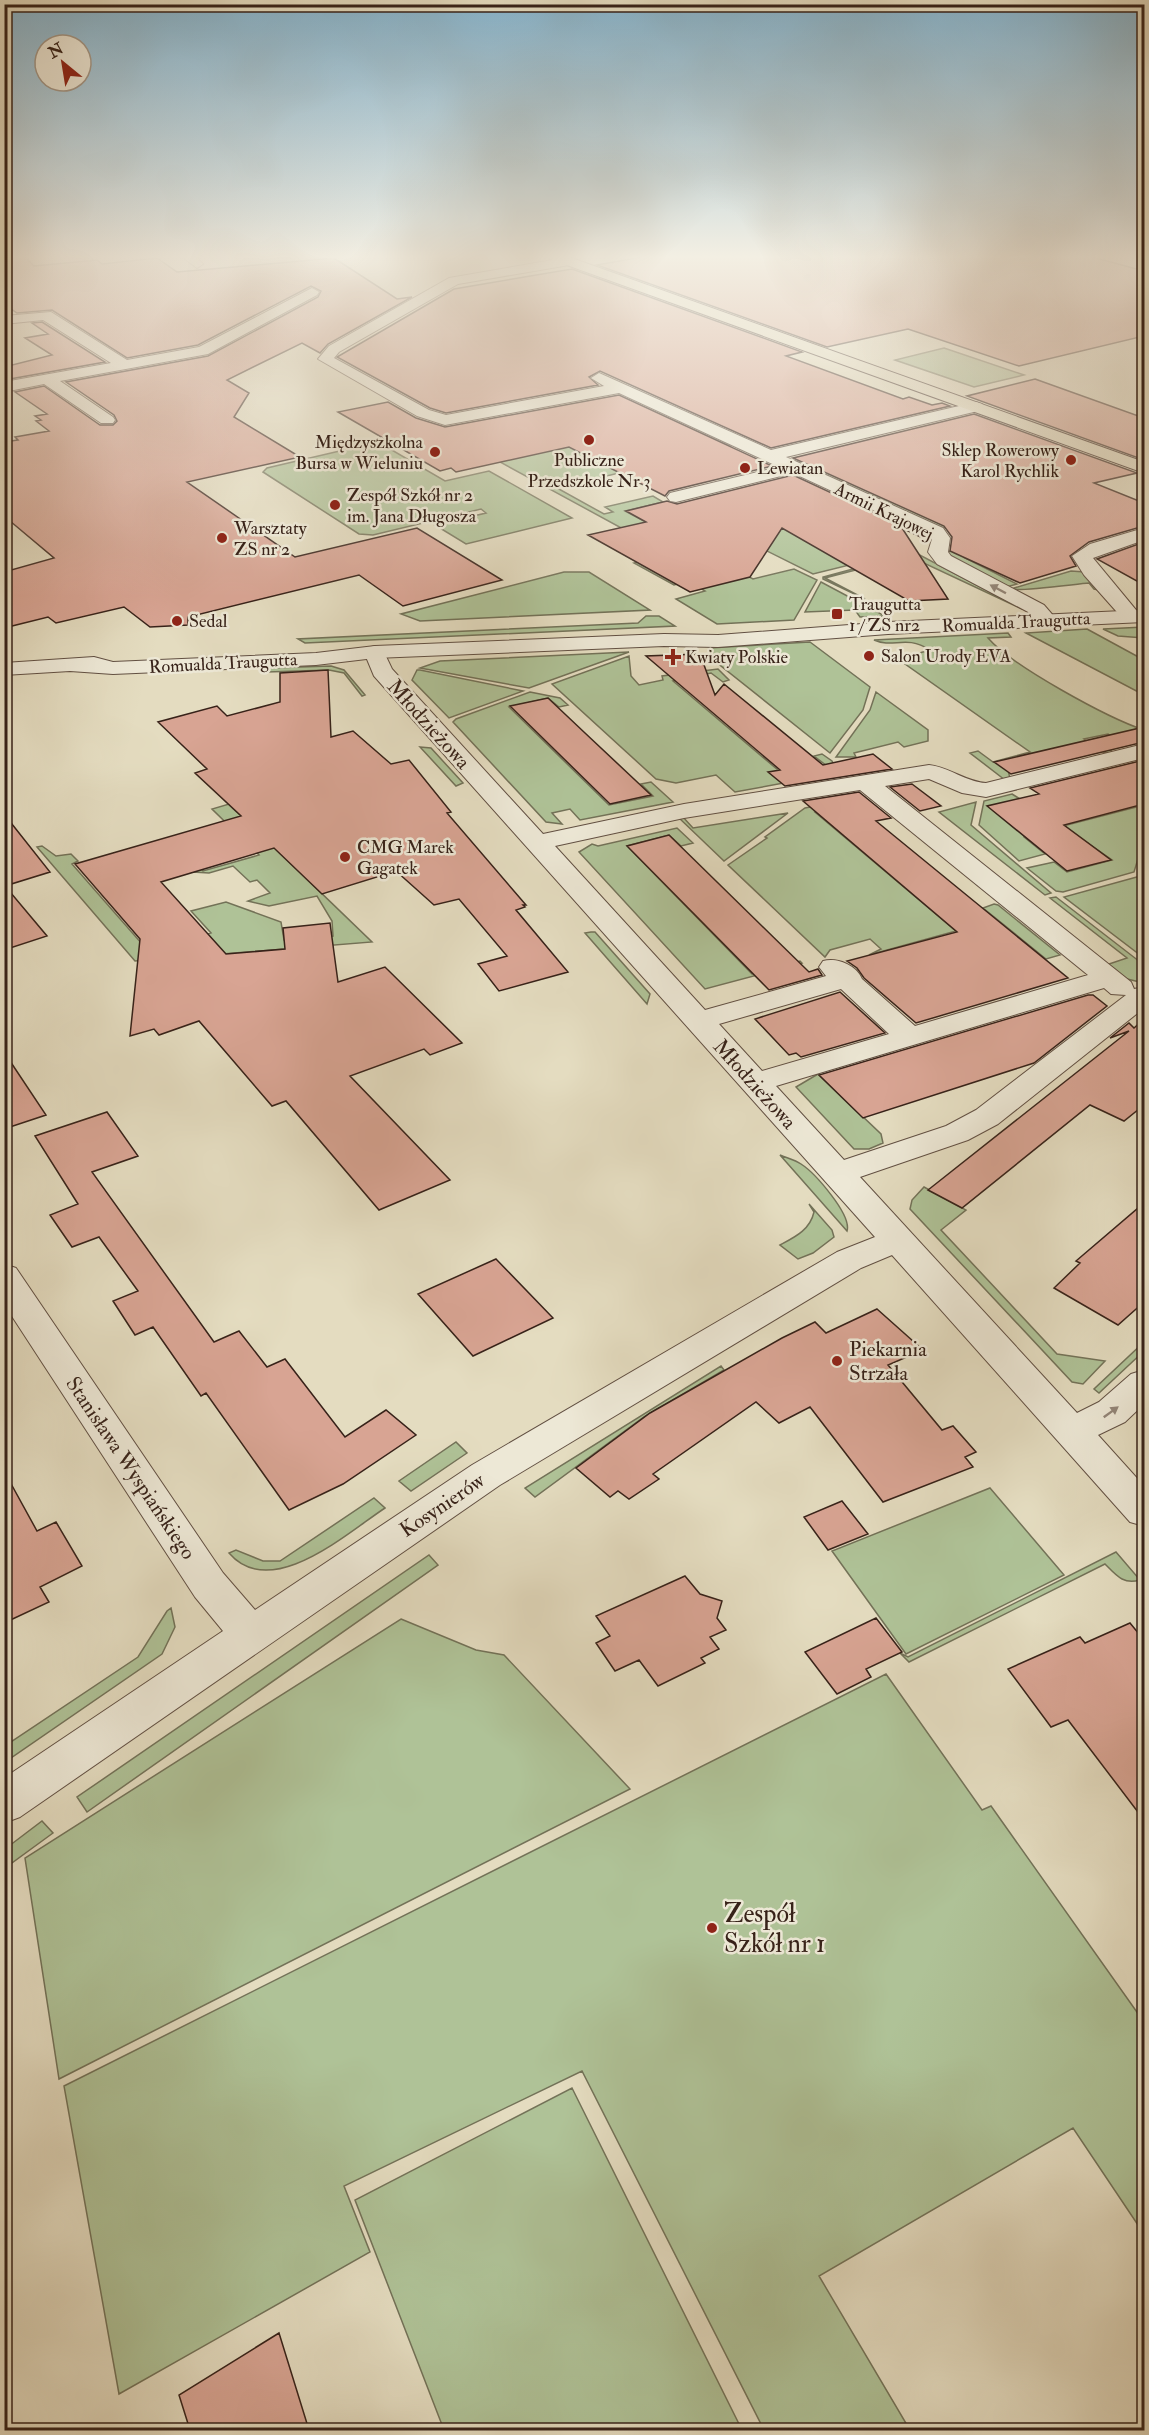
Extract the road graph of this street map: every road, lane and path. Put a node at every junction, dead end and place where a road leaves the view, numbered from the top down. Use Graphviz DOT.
graph roads {
  1 [pos="98,370"];
  2 [pos="344,370"];
  3 [pos="593,370"];
  4 [pos="872,370"];
  5 [pos="46,379"];
  6 [pos="6,385"];
  7 [pos="620,388"];
  8 [pos="976,407"];
  9 [pos="107,420"];
  10 [pos="768,456"];
  11 [pos="794,468"];
  12 [pos="1144,468"];
  13 [pos="676,496"];
  14 [pos="1144,534"];
  15 [pos="1138,616"];
  16 [pos="1047,620"];
  17 [pos="375,652"];
  18 [pos="4,669"];
  19 [pos="1144,750"];
  20 [pos="865,782"];
  21 [pos="536,843"];
  22 [pos="1108,978"];
  23 [pos="1142,997"];
  24 [pos="698,1022"];
  25 [pos="910,1037"];
  26 [pos="754,1083"];
  27 [pos="837,1174"];
  28 [pos="898,1240"];
  29 [pos="9,1292"];
  30 [pos="1144,1383"];
  31 [pos="1072,1432"];
  32 [pos="1144,1511"];
  33 [pos="250,1635"];
  34 [pos="4,1803"];
  1 -- 5 [label="street"];
  2 -- 7 [label="street"];
  3 -- 7 [label="street, Armii Krajowej"];
  4 -- 8 [label="main road"];
  5 -- 6 [label="street"];
  5 -- 9 [label="street"];
  7 -- 10 [label="street, Armii Krajowej"];
  8 -- 10 [label="street"];
  8 -- 12 [label="main road"];
  10 -- 11 [label="street, Armii Krajowej"];
  11 -- 13 [label="street"];
  16 -- 11 [label="street, Armii Krajowej, one-way"];
  14 -- 15 [label="street"];
  15 -- 16 [label="street, Romualda Traugutta"];
  16 -- 17 [label="street, Romualda Traugutta"];
  17 -- 18 [label="street, Romualda Traugutta"];
  17 -- 21 [label="street, Młodzieżowa"];
  19 -- 20 [label="street"];
  20 -- 21 [label="street"];
  20 -- 22 [label="street"];
  21 -- 24 [label="street, Młodzieżowa"];
  22 -- 23 [label="street"];
  22 -- 25 [label="street"];
  23 -- 27 [label="street"];
  24 -- 25 [label="street"];
  24 -- 26 [label="street, Młodzieżowa"];
  25 -- 26 [label="street"];
  26 -- 27 [label="street, Młodzieżowa"];
  27 -- 28 [label="street, Młodzieżowa"];
  28 -- 31 [label="street, Młodzieżowa"];
  28 -- 33 [label="street, Kosynierów"];
  29 -- 33 [label="street, Stanisława Wyspiańskiego"];
  31 -- 30 [label="street, one-way"];
  31 -- 32 [label="street, Młodzieżowa"];
  33 -- 34 [label="street, Kosynierów"];
}
